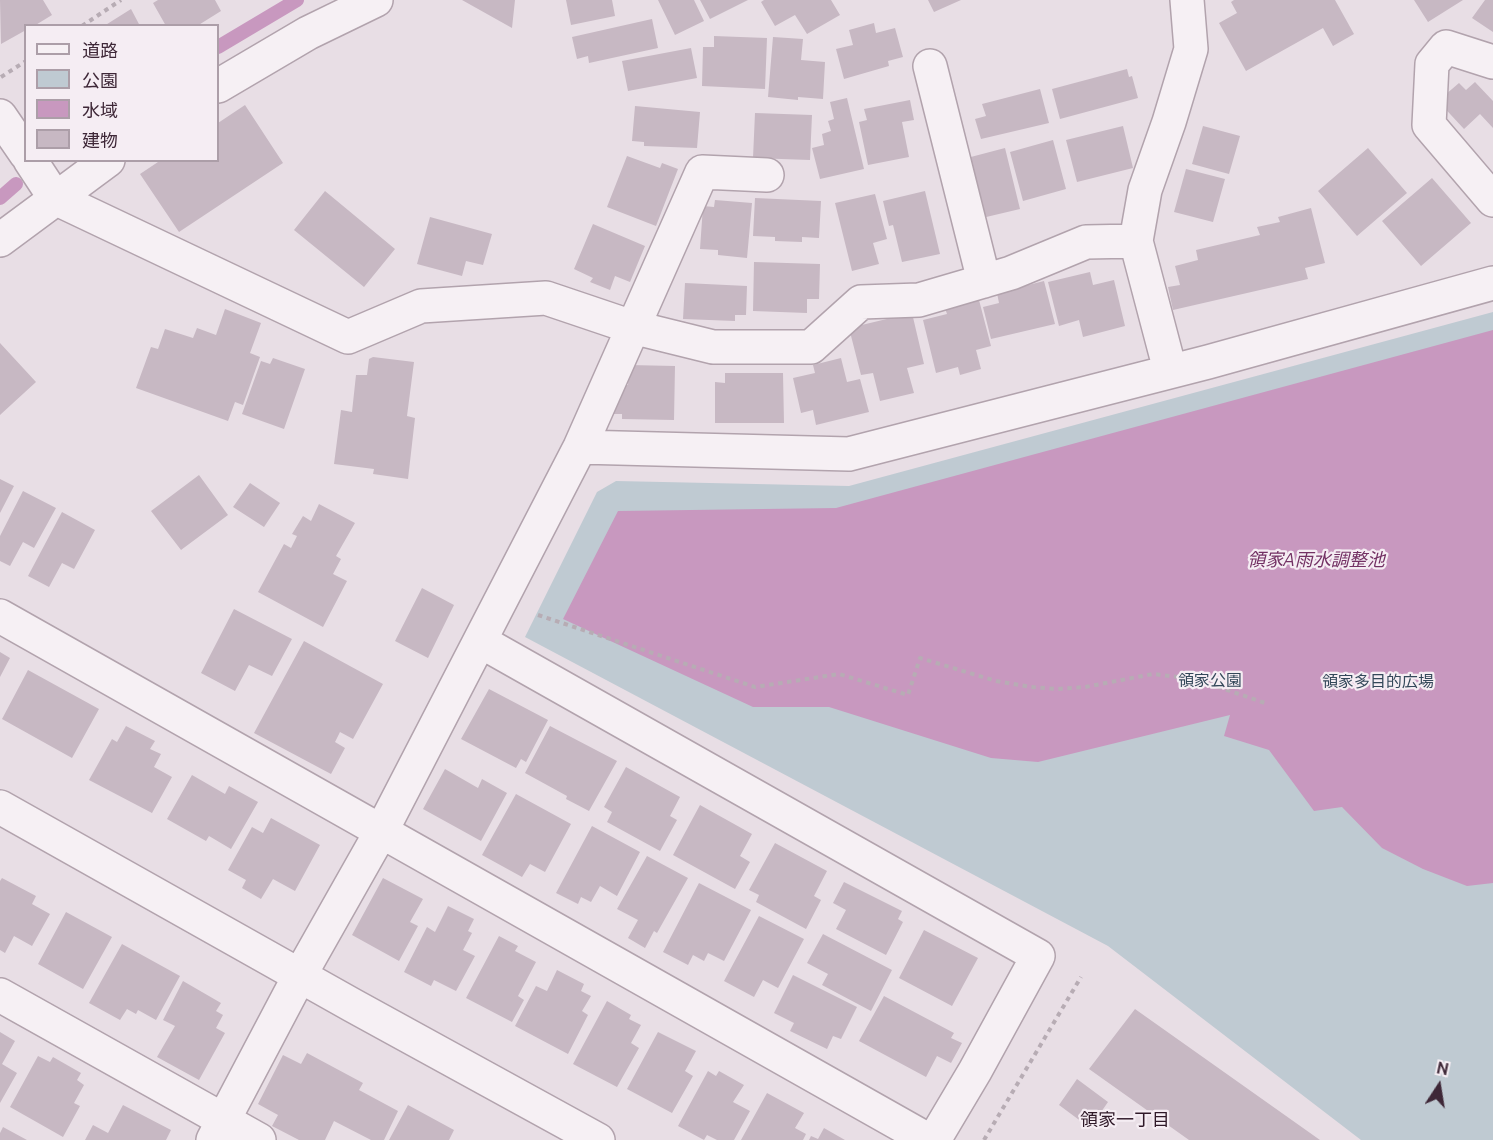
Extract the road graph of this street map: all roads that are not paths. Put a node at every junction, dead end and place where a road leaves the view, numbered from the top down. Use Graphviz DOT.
graph roads {
  1 [pos="376,0"];
  2 [pos="1187,0"];
  3 [pos="1493,62"];
  4 [pos="930,66"];
  5 [pos="219,85"];
  6 [pos="0,116"];
  7 [pos="24,151"];
  8 [pos="31,162"];
  9 [pos="105,162"];
  10 [pos="767,175"];
  11 [pos="55,198"];
  12 [pos="1493,200"];
  13 [pos="0,240"];
  14 [pos="1136,241"];
  15 [pos="984,281"];
  16 [pos="1493,283"];
  17 [pos="632,327"];
  18 [pos="1170,370"];
  19 [pos="580,447"];
  20 [pos="0,616"];
  21 [pos="480,641"];
  22 [pos="0,807"];
  23 [pos="382,830"];
  24 [pos="300,975"];
  25 [pos="0,995"];
  26 [pos="218,1130"];
  27 [pos="259,1140"];
  28 [pos="598,1140"];
  29 [pos="927,1140"];
  30 [pos="934,1140"];
  1 -- 5 [label="street"];
  2 -- 14 [label="street"];
  3 -- 12 [label="street"];
  4 -- 15 [label="street"];
  6 -- 7 [label="street"];
  8 -- 11 [label="street"];
  9 -- 11 [label="street"];
  10 -- 17 [label="street"];
  11 -- 13 [label="street"];
  11 -- 17 [label="street"];
  14 -- 15 [label="street"];
  14 -- 18 [label="street"];
  15 -- 17 [label="street"];
  16 -- 18 [label="street"];
  17 -- 19 [label="street"];
  18 -- 19 [label="street"];
  19 -- 21 [label="street"];
  20 -- 23 [label="street"];
  21 -- 23 [label="street"];
  21 -- 30 [label="street"];
  22 -- 24 [label="street"];
  23 -- 24 [label="street"];
  23 -- 29 [label="street"];
  24 -- 26 [label="street"];
  24 -- 28 [label="street"];
  25 -- 26 [label="street"];
  26 -- 27 [label="street"];
}
